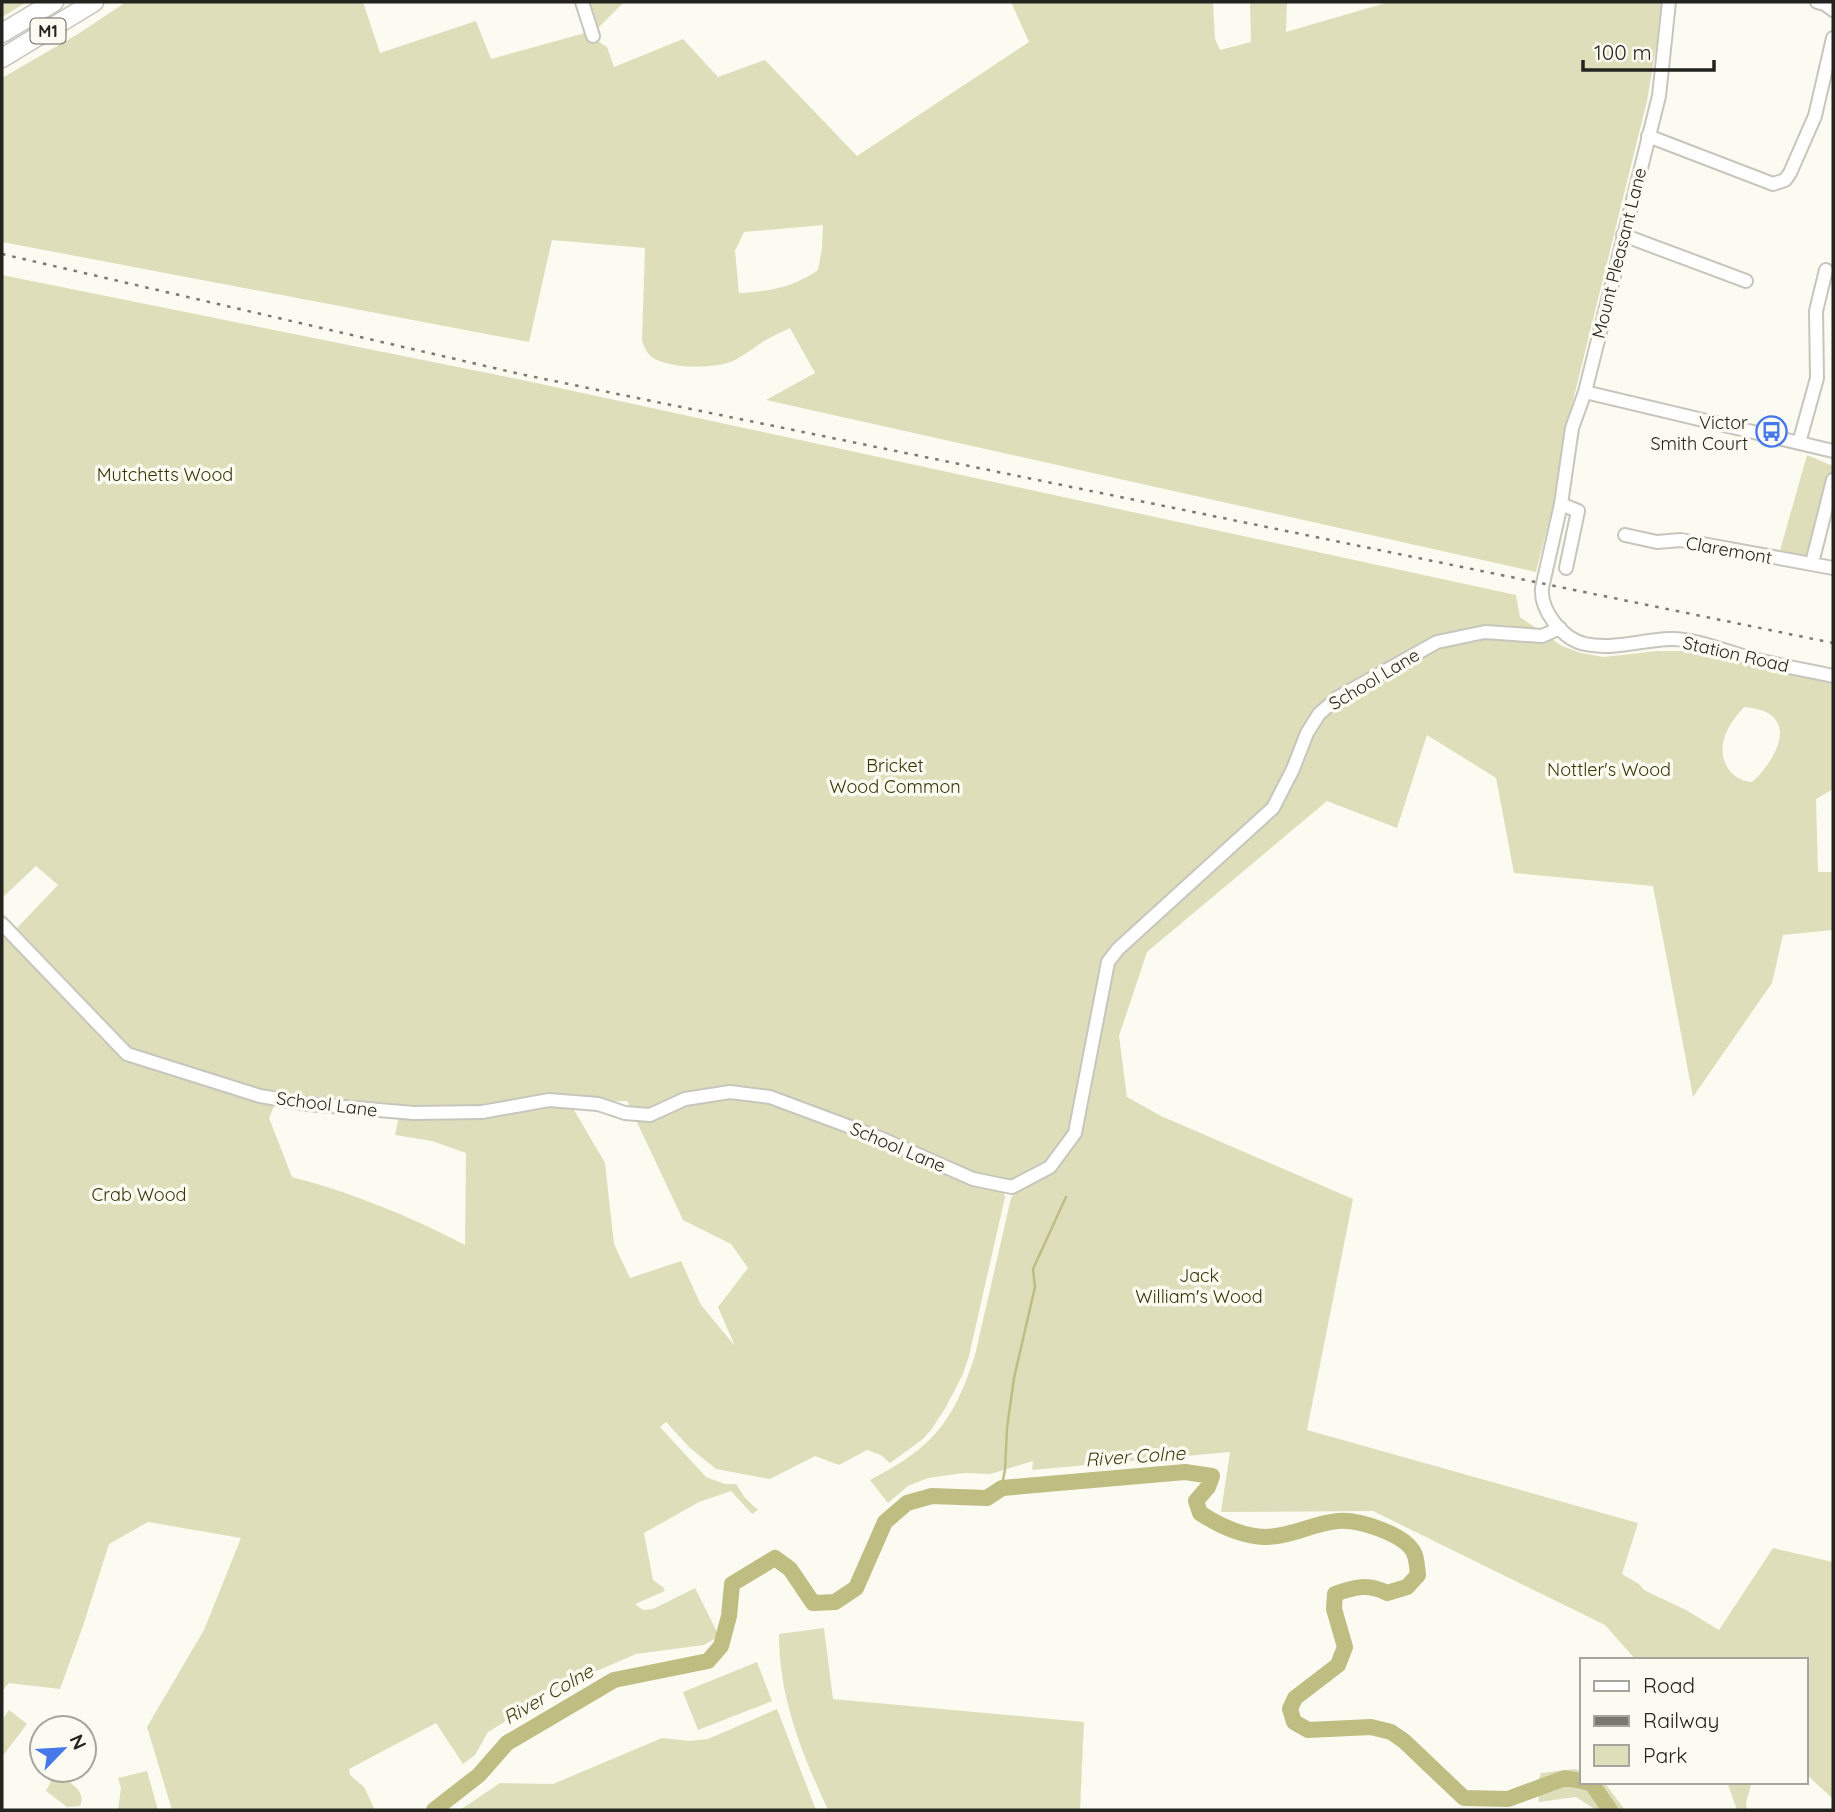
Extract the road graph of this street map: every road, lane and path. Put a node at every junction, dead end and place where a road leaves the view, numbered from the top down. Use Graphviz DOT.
graph roads {
  1 [pos="54,2"];
  2 [pos="94,2"];
  3 [pos="582,2"];
  4 [pos="1669,2"];
  5 [pos="1816,2"];
  6 [pos="1833,9"];
  7 [pos="2,33"];
  8 [pos="593,36"];
  9 [pos="1833,38"];
  10 [pos="2,58"];
  11 [pos="1648,136"];
  12 [pos="1623,235"];
  13 [pos="1826,270"];
  14 [pos="1746,281"];
  15 [pos="1585,392"];
  16 [pos="1799,443"];
  17 [pos="1833,451"];
  18 [pos="1833,480"];
  19 [pos="1561,504"];
  20 [pos="1625,535"];
  21 [pos="1812,563"];
  22 [pos="1566,568"];
  23 [pos="1833,568"];
  24 [pos="1560,628"];
  25 [pos="1833,676"];
  26 [pos="2,924"];
  1 -- 7 [label="highway, M1"];
  2 -- 10 [label="highway, M1"];
  3 -- 8 [label="street"];
  4 -- 11 [label="street, Mount Pleasant Lane"];
  5 -- 6 [label="street"];
  9 -- 11 [label="street"];
  11 -- 12 [label="street, Mount Pleasant Lane"];
  12 -- 14 [label="street"];
  12 -- 15 [label="street, Mount Pleasant Lane"];
  13 -- 16 [label="street"];
  15 -- 16 [label="street"];
  15 -- 19 [label="street, Mount Pleasant Lane"];
  16 -- 17 [label="street"];
  18 -- 21 [label="street"];
  19 -- 22 [label="street"];
  19 -- 24 [label="street, Mount Pleasant Lane"];
  20 -- 21 [label="street, Claremont"];
  21 -- 23 [label="street, Claremont"];
  24 -- 25 [label="street, Station Road"];
  24 -- 26 [label="street, School Lane"];
}
